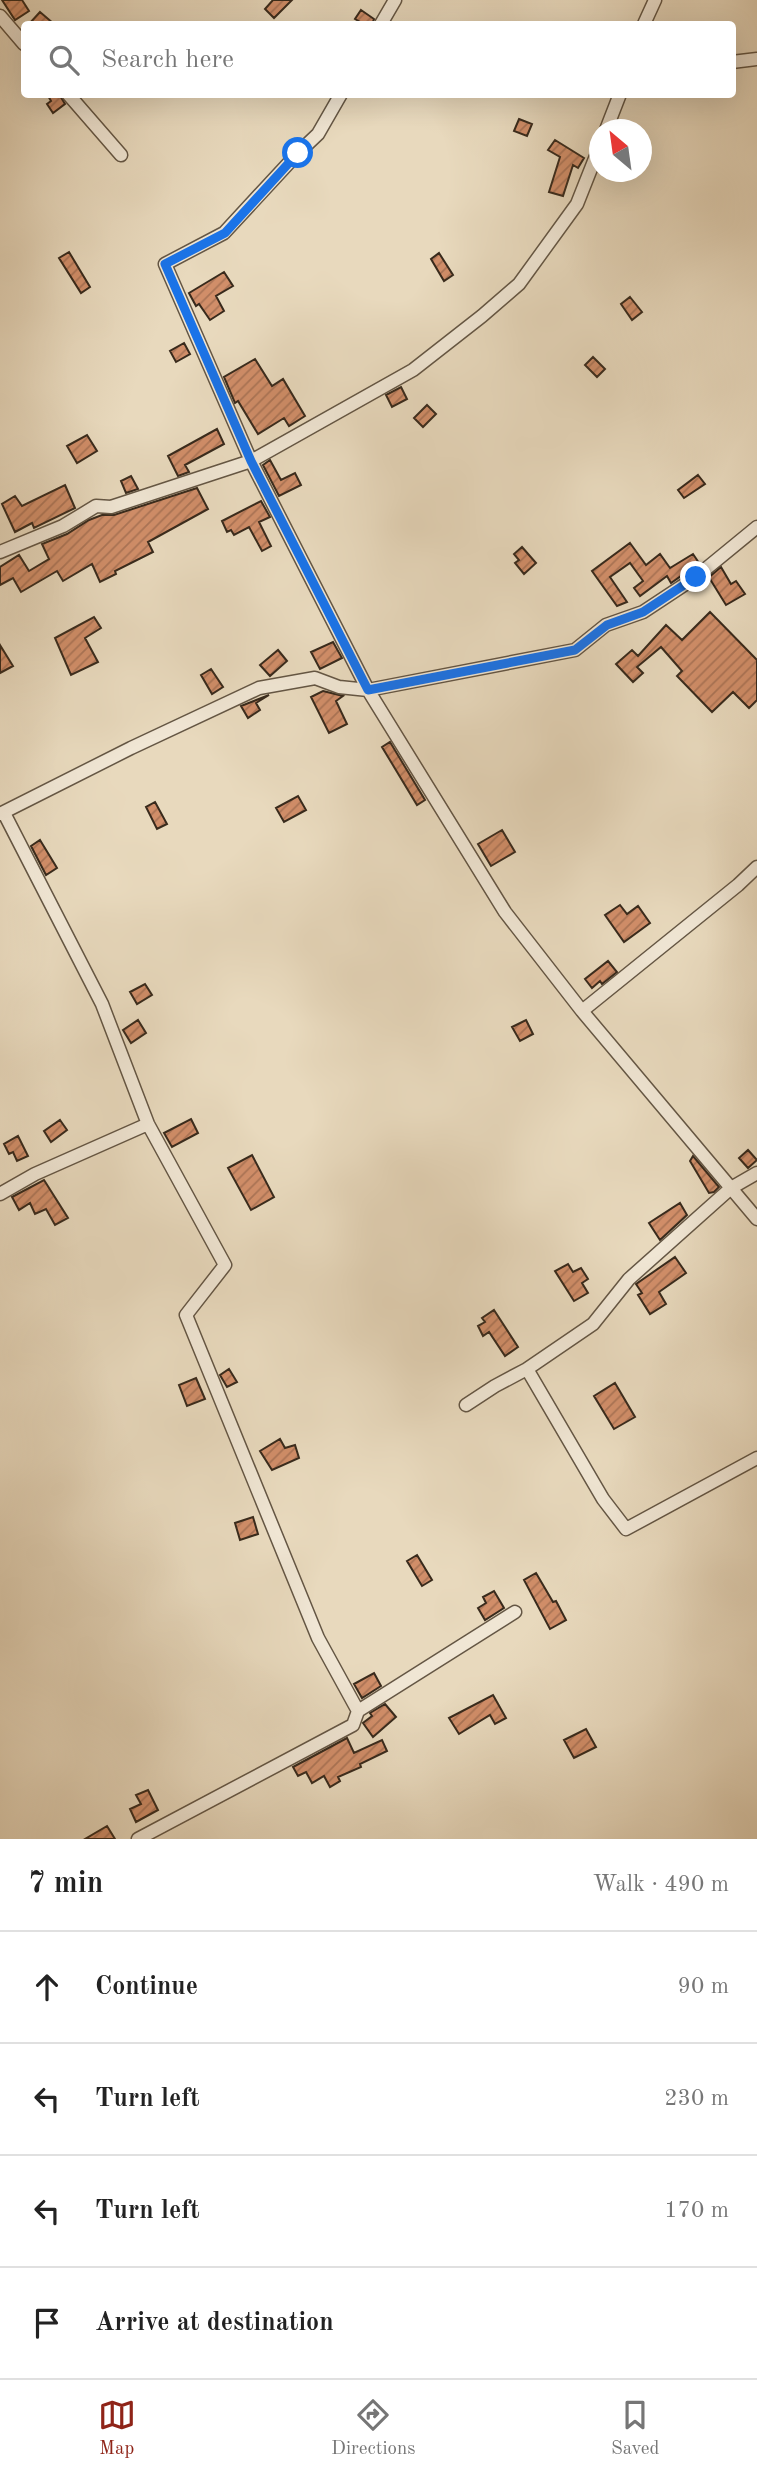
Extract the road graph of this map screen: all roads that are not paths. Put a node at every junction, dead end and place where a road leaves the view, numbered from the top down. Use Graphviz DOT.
graph roads {
  1 [pos="395,0"];
  2 [pos="655,0"];
  3 [pos="0,16"];
  4 [pos="383,21"];
  5 [pos="645,21"];
  6 [pos="21,40"];
  7 [pos="757,59"];
  8 [pos="736,62"];
  9 [pos="71,98"];
  10 [pos="339,98"];
  11 [pos="618,98"];
  12 [pos="610,119"];
  13 [pos="121,155"];
  14 [pos="589,174"];
  15 [pos="251,461"];
  16 [pos="757,527"];
  17 [pos="0,552"];
  18 [pos="368,690"];
  19 [pos="2,814"];
  20 [pos="757,867"];
  21 [pos="582,1011"];
  22 [pos="148,1124"];
  23 [pos="757,1173"];
  24 [pos="731,1188"];
  25 [pos="0,1194"];
  26 [pos="757,1219"];
  27 [pos="527,1369"];
  28 [pos="466,1405"];
  29 [pos="757,1458"];
  30 [pos="514,1612"];
  31 [pos="358,1711"];
  32 [pos="138,1839"];
  1 -- 4 [label="street"];
  2 -- 5 [label="street"];
  3 -- 6 [label="street"];
  7 -- 8 [label="street"];
  9 -- 13 [label="street"];
  10 -- 15 [label="street"];
  11 -- 12 [label="street"];
  14 -- 15 [label="street"];
  15 -- 17 [label="street"];
  15 -- 18 [label="street"];
  16 -- 18 [label="street"];
  18 -- 19 [label="street"];
  18 -- 21 [label="street"];
  19 -- 22 [label="street"];
  20 -- 21 [label="street"];
  21 -- 24 [label="street"];
  22 -- 25 [label="street"];
  22 -- 31 [label="street"];
  23 -- 24 [label="street"];
  24 -- 26 [label="street"];
  24 -- 27 [label="street"];
  27 -- 28 [label="street"];
  27 -- 29 [label="street"];
  30 -- 31 [label="street"];
  31 -- 32 [label="street"];
}
